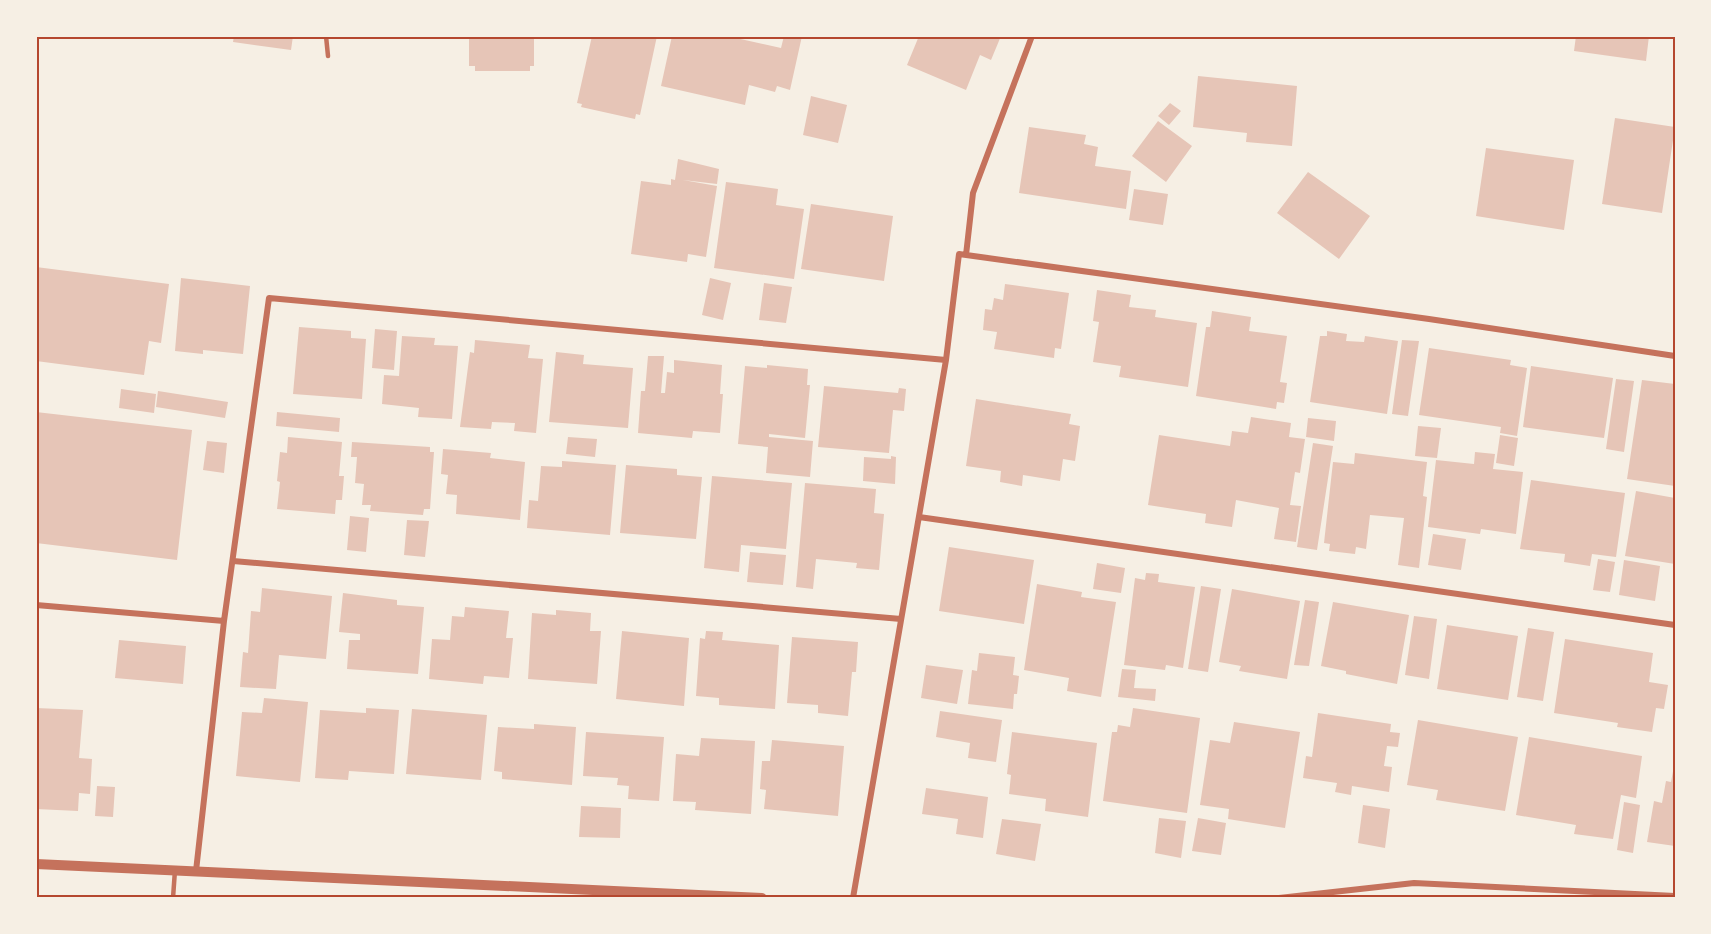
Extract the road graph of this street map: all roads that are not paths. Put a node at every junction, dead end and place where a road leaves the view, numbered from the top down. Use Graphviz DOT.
graph roads {
  1 [pos="326,36"];
  2 [pos="1032,36"];
  3 [pos="328,57"];
  4 [pos="966,255"];
  5 [pos="1675,356"];
  6 [pos="946,360"];
  7 [pos="919,517"];
  8 [pos="233,561"];
  9 [pos="36,605"];
  10 [pos="901,619"];
  11 [pos="224,621"];
  12 [pos="1675,625"];
  13 [pos="36,864"];
  14 [pos="175,870"];
  15 [pos="196,871"];
  16 [pos="695,896"];
  17 [pos="1675,896"];
  18 [pos="174,898"];
  19 [pos="762,898"];
  20 [pos="853,898"];
  21 [pos="1279,898"];
  1 -- 3 [label="lane"];
  2 -- 4 [label="street"];
  4 -- 5 [label="street"];
  4 -- 6 [label="street"];
  6 -- 7 [label="street"];
  6 -- 8 [label="street"];
  7 -- 10 [label="street"];
  7 -- 12 [label="street"];
  8 -- 10 [label="street"];
  8 -- 11 [label="street"];
  9 -- 11 [label="street"];
  10 -- 20 [label="street"];
  11 -- 15 [label="street"];
  13 -- 14 [label="street"];
  14 -- 15 [label="street"];
  14 -- 18 [label="lane"];
  15 -- 16 [label="street"];
  16 -- 19 [label="street"];
  17 -- 21 [label="street"];
}
